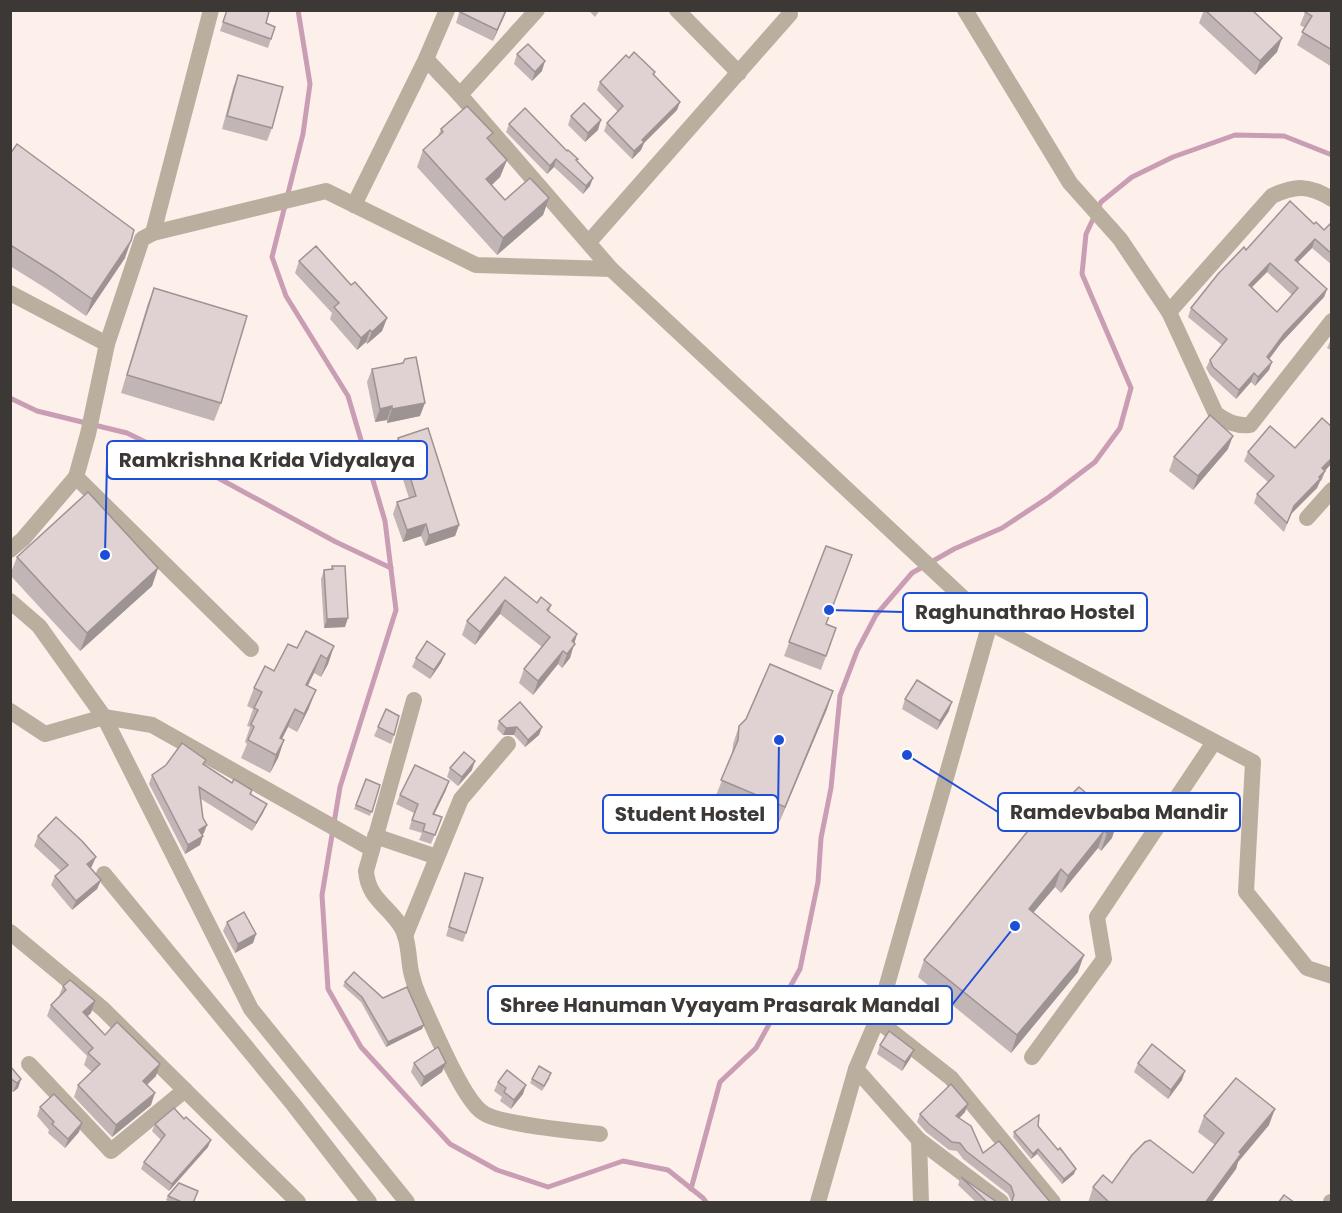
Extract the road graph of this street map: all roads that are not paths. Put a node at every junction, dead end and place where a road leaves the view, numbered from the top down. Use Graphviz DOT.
graph roads {
  1 [pos="211,10"];
  2 [pos="447,10"];
  3 [pos="537,10"];
  4 [pos="677,10"];
  5 [pos="965,10"];
  6 [pos="790,14"];
  7 [pos="426,59"];
  8 [pos="738,73"];
  9 [pos="460,95"];
  10 [pos="1332,199"];
  11 [pos="354,205"];
  12 [pos="142,235"];
  13 [pos="589,242"];
  14 [pos="611,269"];
  15 [pos="10,293"];
  16 [pos="1169,312"];
  17 [pos="1332,321"];
  18 [pos="107,344"];
  19 [pos="76,477"];
  20 [pos="1332,490"];
  21 [pos="1307,518"];
  22 [pos="10,550"];
  23 [pos="10,601"];
  24 [pos="10,620"];
  25 [pos="990,623"];
  26 [pos="39,626"];
  27 [pos="251,649"];
  28 [pos="414,700"];
  29 [pos="10,711"];
  30 [pos="104,717"];
  31 [pos="1214,742"];
  32 [pos="508,744"];
  33 [pos="374,842"];
  34 [pos="437,857"];
  35 [pos="104,874"];
  36 [pos="10,932"];
  37 [pos="405,936"];
  38 [pos="1332,976"];
  39 [pos="877,1020"];
  40 [pos="1032,1057"];
  41 [pos="29,1064"];
  42 [pos="856,1069"];
  43 [pos="185,1090"];
  44 [pos="600,1134"];
  45 [pos="920,1140"];
  46 [pos="298,1203"];
  47 [pos="369,1203"];
  48 [pos="407,1203"];
  49 [pos="818,1203"];
  50 [pos="921,1203"];
  51 [pos="1001,1203"];
  52 [pos="1053,1203"];
  1 -- 12 [label="street"];
  2 -- 7 [label="street"];
  3 -- 9 [label="street"];
  4 -- 8 [label="street"];
  5 -- 16 [label="street"];
  6 -- 8 [label="street"];
  7 -- 9 [label="street"];
  7 -- 11 [label="street"];
  8 -- 13 [label="street"];
  9 -- 13 [label="street"];
  10 -- 16 [label="street"];
  11 -- 12 [label="street"];
  11 -- 14 [label="street"];
  12 -- 18 [label="street"];
  13 -- 14 [label="street"];
  14 -- 25 [label="street"];
  15 -- 18 [label="street"];
  16 -- 17 [label="street"];
  18 -- 19 [label="street"];
  19 -- 22 [label="street"];
  19 -- 27 [label="street"];
  20 -- 21 [label="street"];
  23 -- 26 [label="street"];
  24 -- 26 [label="street"];
  25 -- 31 [label="street"];
  25 -- 39 [label="street"];
  26 -- 30 [label="street"];
  28 -- 33 [label="street"];
  29 -- 30 [label="street"];
  30 -- 33 [label="street"];
  30 -- 48 [label="street"];
  31 -- 38 [label="street"];
  31 -- 40 [label="street"];
  32 -- 34 [label="street"];
  33 -- 34 [label="street"];
  33 -- 37 [label="street"];
  34 -- 37 [label="street"];
  35 -- 47 [label="street"];
  36 -- 43 [label="street"];
  37 -- 44 [label="street"];
  39 -- 42 [label="street"];
  39 -- 52 [label="street"];
  41 -- 43 [label="street"];
  42 -- 45 [label="street"];
  42 -- 49 [label="street"];
  43 -- 46 [label="street"];
  45 -- 50 [label="street"];
  45 -- 51 [label="street"];
}
